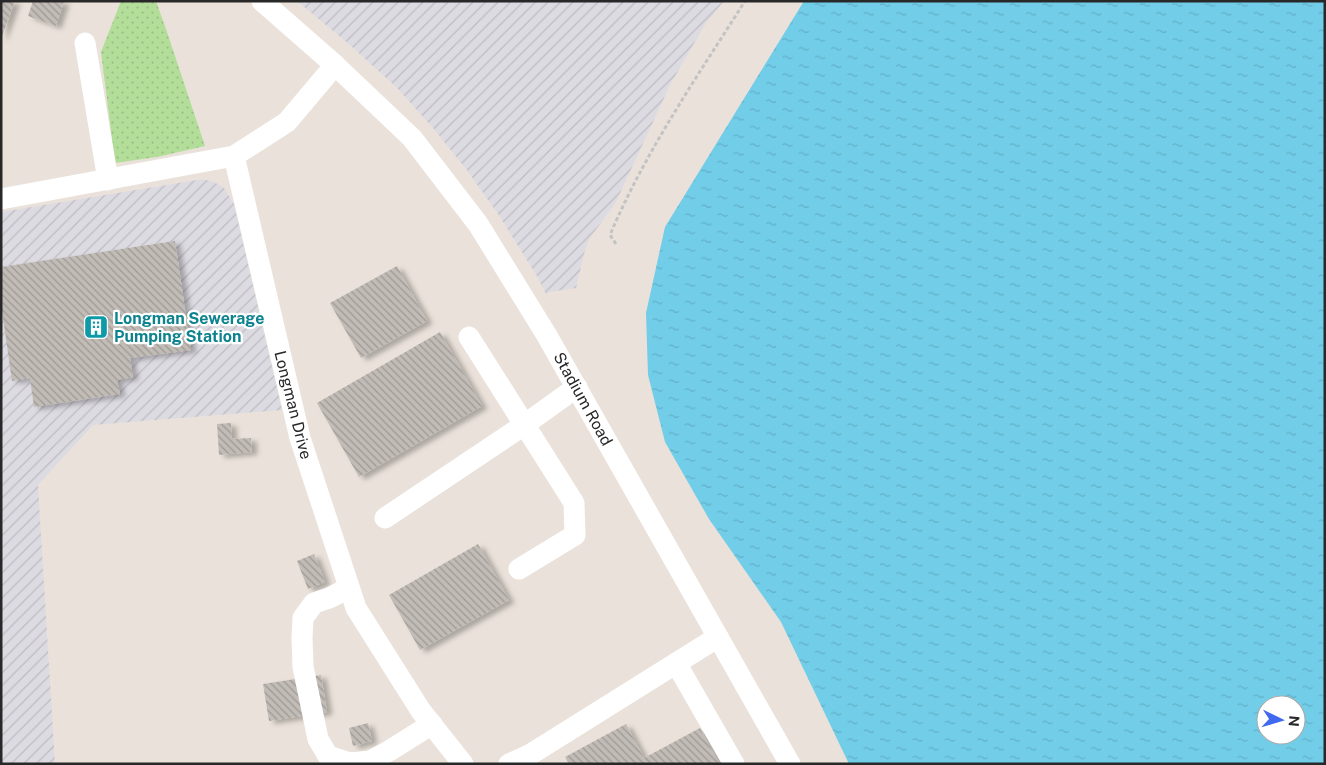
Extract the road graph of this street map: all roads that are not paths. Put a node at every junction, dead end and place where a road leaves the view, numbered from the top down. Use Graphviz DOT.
graph roads {
  1 [pos="262,1"];
  2 [pos="85,43"];
  3 [pos="335,65"];
  4 [pos="234,156"];
  5 [pos="108,180"];
  6 [pos="1,199"];
  7 [pos="469,337"];
  8 [pos="577,387"];
  9 [pos="524,425"];
  10 [pos="385,518"];
  11 [pos="518,569"];
  12 [pos="349,588"];
  13 [pos="718,637"];
  14 [pos="676,663"];
  15 [pos="432,724"];
  16 [pos="336,761"];
  17 [pos="519,762"];
  18 [pos="463,764"];
  19 [pos="734,764"];
  20 [pos="790,764"];
  1 -- 3 [label="street"];
  2 -- 5 [label="street"];
  3 -- 4 [label="street"];
  3 -- 8 [label="street, Stadium Road"];
  4 -- 5 [label="street"];
  4 -- 12 [label="street, Longman Drive"];
  5 -- 6 [label="street"];
  7 -- 9 [label="street"];
  8 -- 9 [label="street"];
  8 -- 13 [label="street, Stadium Road"];
  9 -- 10 [label="street"];
  9 -- 11 [label="street"];
  12 -- 15 [label="street, Longman Drive"];
  12 -- 16 [label="street"];
  13 -- 14 [label="street"];
  13 -- 20 [label="street, Stadium Road"];
  14 -- 17 [label="street"];
  14 -- 19 [label="street"];
  15 -- 16 [label="street"];
  15 -- 18 [label="street, Longman Drive"];
}
